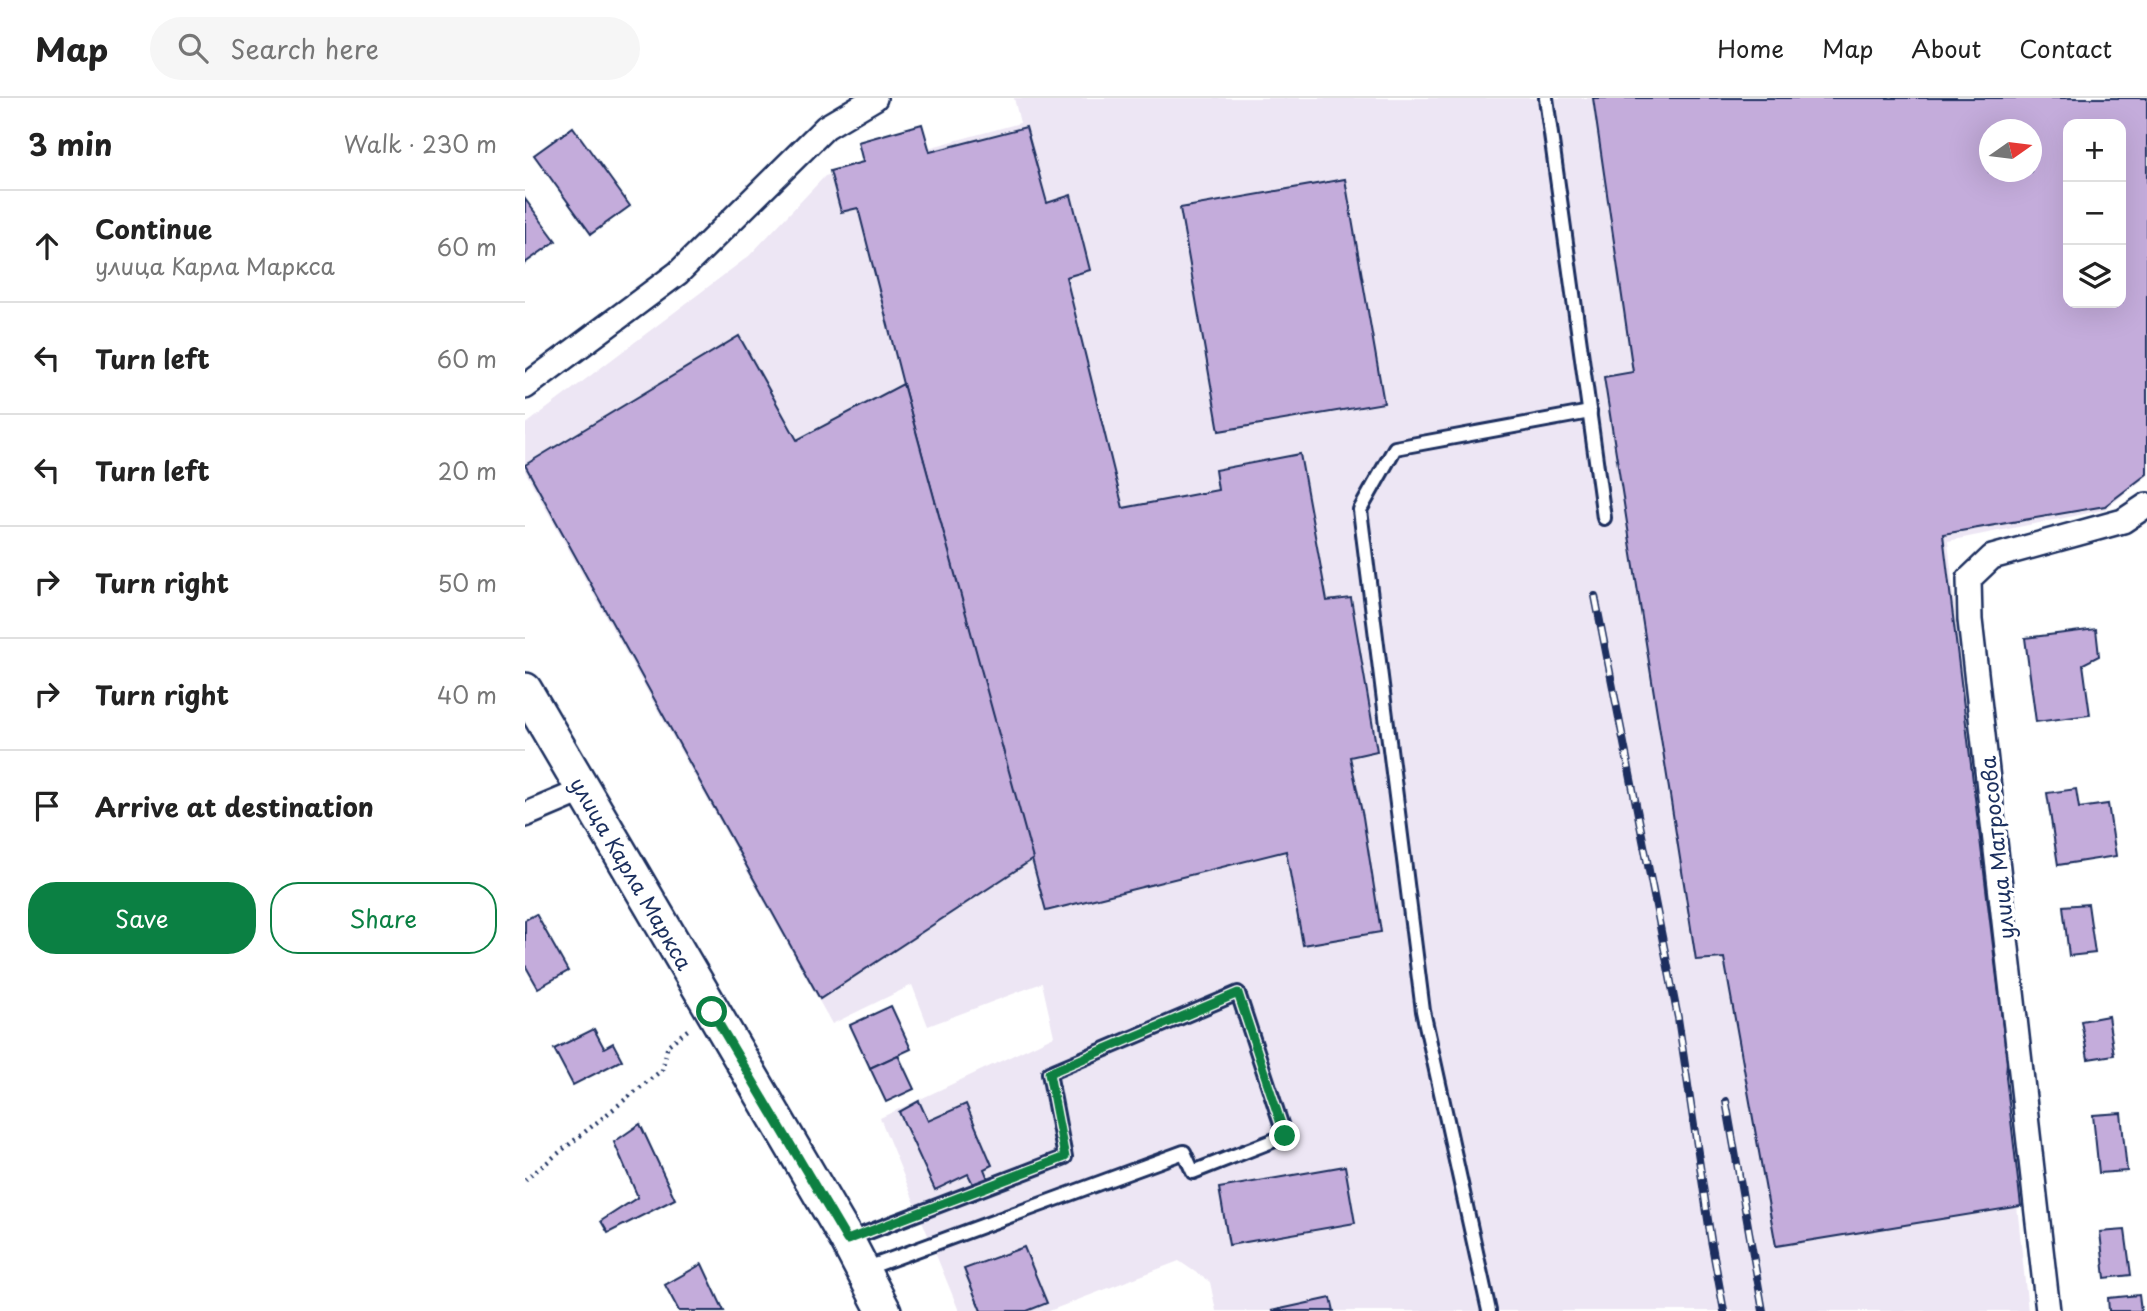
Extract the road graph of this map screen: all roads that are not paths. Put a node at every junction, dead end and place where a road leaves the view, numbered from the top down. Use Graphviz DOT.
graph roads {
  1 [pos="875,98"];
  2 [pos="1546,98"];
  3 [pos="525,387"];
  4 [pos="1590,412"];
  5 [pos="2147,505"];
  6 [pos="1604,518"];
  7 [pos="525,690"];
  8 [pos="584,790"];
  9 [pos="525,815"];
  10 [pos="847,1240"];
  11 [pos="862,1270"];
  12 [pos="884,1311"];
  13 [pos="1489,1311"];
  14 [pos="2048,1311"];
  1 -- 3 [label="street"];
  2 -- 4 [label="lane"];
  4 -- 6 [label="lane"];
  4 -- 13 [label="lane"];
  5 -- 14 [label="street, улица Матросова"];
  7 -- 8 [label="main road, улица Карла Маркса"];
  8 -- 9 [label="street"];
  8 -- 10 [label="main road, улица Карла Маркса"];
  10 -- 11 [label="main road, улица Карла Маркса"];
  10 -- 11 [label="lane"];
  11 -- 12 [label="main road, улица Карла Маркса"];
}
